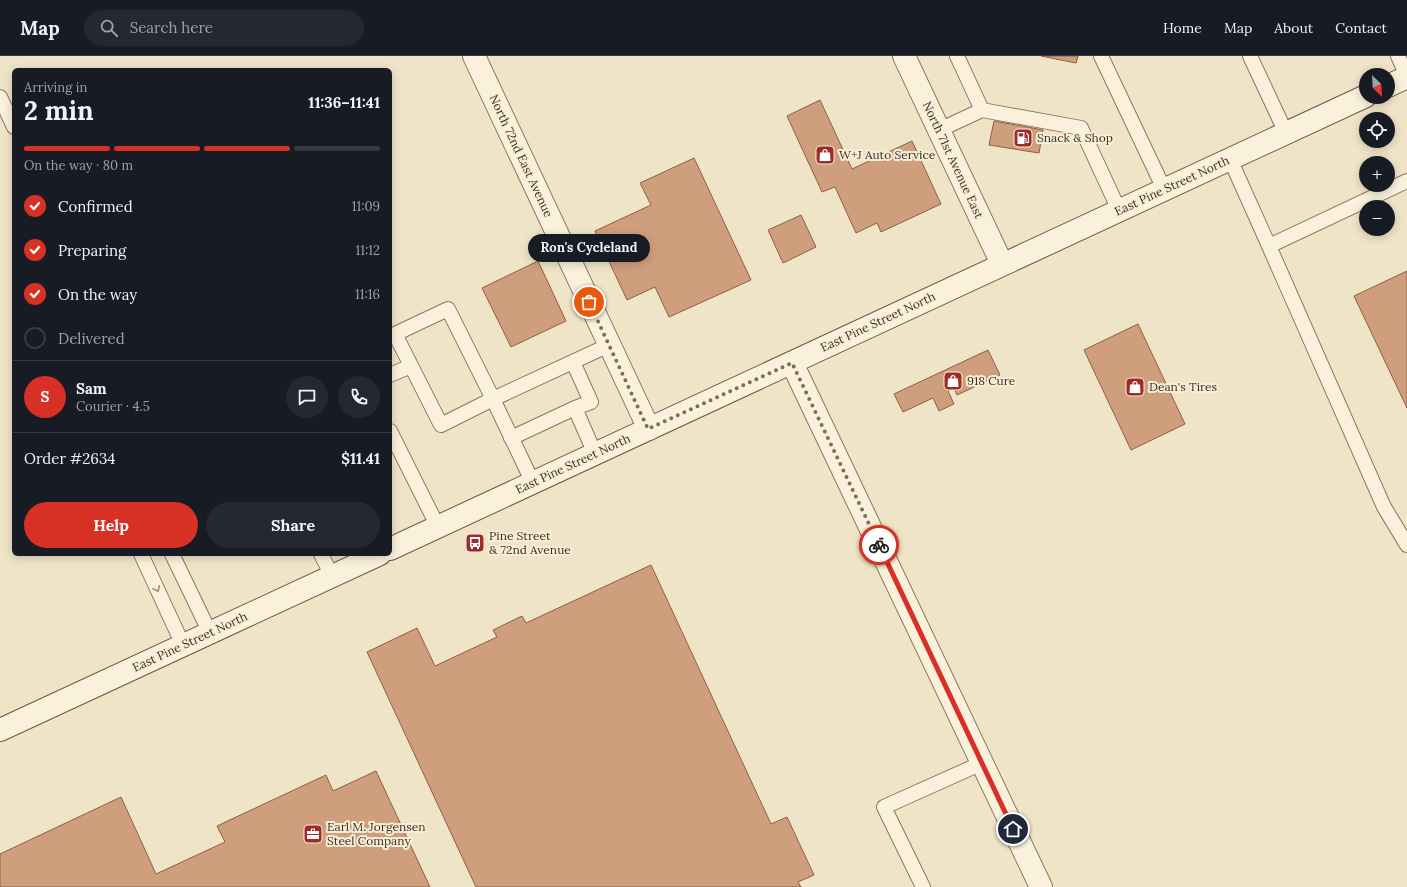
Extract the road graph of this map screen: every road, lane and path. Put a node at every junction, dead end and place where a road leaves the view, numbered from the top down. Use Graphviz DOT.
graph roads {
  1 [pos="474,56"];
  2 [pos="905,56"];
  3 [pos="957,56"];
  4 [pos="1101,56"];
  5 [pos="1250,56"];
  6 [pos="1398,56"];
  7 [pos="1407,76"];
  8 [pos="1395,82"];
  9 [pos="0,97"];
  10 [pos="1359,99"];
  11 [pos="982,110"];
  12 [pos="12,123"];
  13 [pos="939,130"];
  14 [pos="1286,134"];
  15 [pos="1230,159"];
  16 [pos="1407,181"];
  17 [pos="1164,189"];
  18 [pos="1119,210"];
  19 [pos="1269,246"];
  20 [pos="1002,264"];
  21 [pos="609,345"];
  22 [pos="573,362"];
  23 [pos="792,363"];
  24 [pos="411,366"];
  25 [pos="392,374"];
  26 [pos="493,399"];
  27 [pos="575,408"];
  28 [pos="648,429"];
  29 [pos="392,435"];
  30 [pos="511,438"];
  31 [pos="595,454"];
  32 [pos="533,483"];
  33 [pos="438,527"];
  34 [pos="1407,545"];
  35 [pos="392,548"];
  36 [pos="142,556"];
  37 [pos="173,556"];
  38 [pos="322,556"];
  39 [pos="376,556"];
  40 [pos="332,576"];
  41 [pos="210,633"];
  42 [pos="183,645"];
  43 [pos="0,730"];
  44 [pos="982,763"];
  45 [pos="923,887"];
  46 [pos="1041,887"];
  1 -- 21 [label="street, North 72nd East Avenue"];
  2 -- 13 [label="street, North 71st Avenue East"];
  3 -- 11 [label="lane"];
  4 -- 17 [label="lane"];
  5 -- 14 [label="lane"];
  6 -- 7 [label="lane"];
  7 -- 8 [label="street"];
  9 -- 12 [label="lane"];
  10 -- 14 [label="street, East Pine Street North"];
  11 -- 13 [label="lane"];
  11 -- 18 [label="lane"];
  13 -- 20 [label="street, North 71st Avenue East"];
  14 -- 15 [label="street, East Pine Street North"];
  15 -- 17 [label="street, East Pine Street North"];
  15 -- 19 [label="lane"];
  16 -- 19 [label="lane"];
  17 -- 18 [label="street, East Pine Street North"];
  18 -- 20 [label="street, East Pine Street North"];
  19 -- 34 [label="lane"];
  20 -- 23 [label="street, East Pine Street North"];
  21 -- 22 [label="lane"];
  21 -- 28 [label="street, North 72nd East Avenue"];
  22 -- 26 [label="lane"];
  22 -- 27 [label="lane"];
  23 -- 28 [label="street, East Pine Street North"];
  23 -- 44 [label="street"];
  24 -- 25 [label="lane"];
  24 -- 26 [label="lane"];
  24 -- 26 [label="lane"];
  26 -- 30 [label="lane"];
  27 -- 30 [label="lane"];
  27 -- 31 [label="lane"];
  28 -- 31 [label="street, East Pine Street North"];
  29 -- 33 [label="lane"];
  30 -- 32 [label="lane"];
  31 -- 32 [label="street, East Pine Street North"];
  32 -- 33 [label="street, East Pine Street North"];
  33 -- 35 [label="street, East Pine Street North"];
  36 -- 42 [label="lane, one-way"];
  37 -- 41 [label="lane"];
  38 -- 40 [label="lane"];
  39 -- 40 [label="street, East Pine Street North"];
  40 -- 41 [label="street, East Pine Street North"];
  41 -- 42 [label="street, East Pine Street North"];
  42 -- 43 [label="street, East Pine Street North"];
  44 -- 45 [label="lane"];
  44 -- 46 [label="street"];
}
